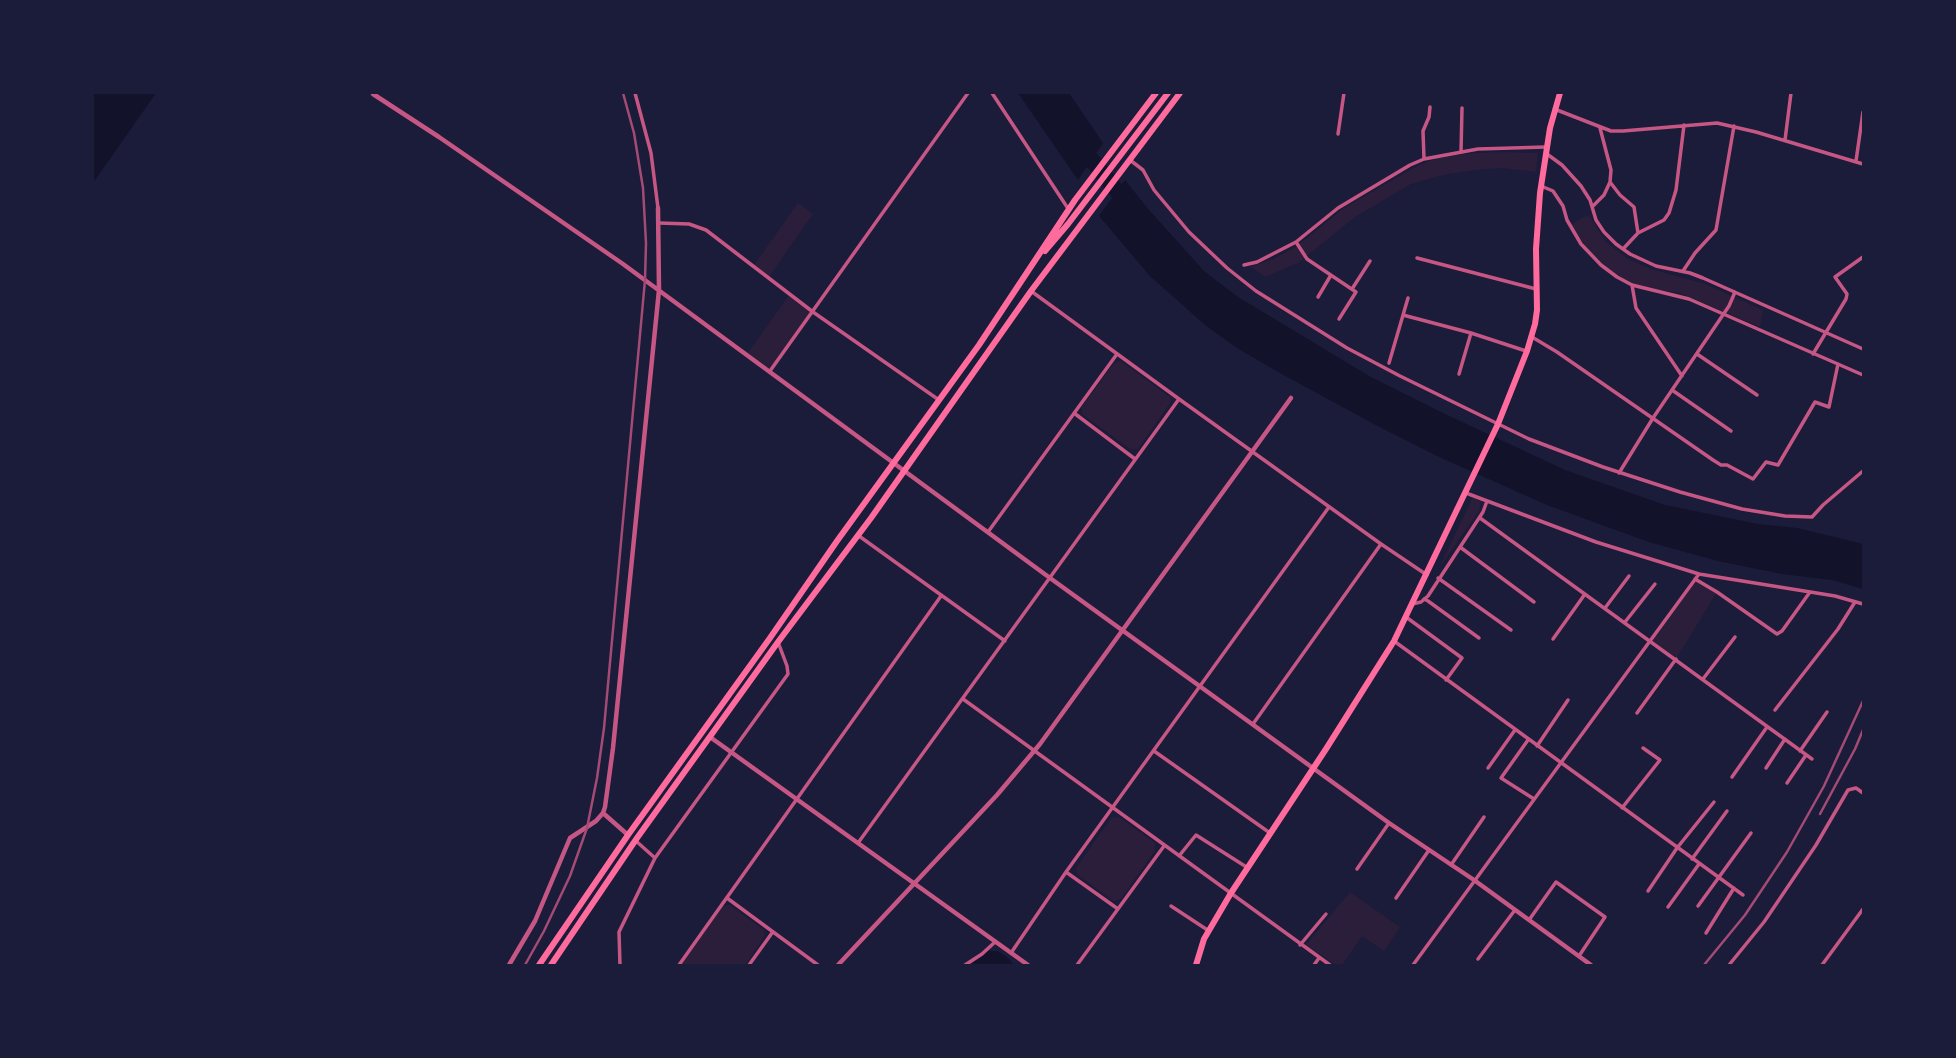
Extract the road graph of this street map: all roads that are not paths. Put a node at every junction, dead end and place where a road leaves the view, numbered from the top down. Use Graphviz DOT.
graph roads {
  1 [pos="635,93"];
  2 [pos="968,93"];
  3 [pos="992,93"];
  4 [pos="1156,93"];
  5 [pos="1168,93"];
  6 [pos="1180,93"];
  7 [pos="1344,93"];
  8 [pos="1560,93"];
  9 [pos="1791,93"];
  10 [pos="373,94"];
  11 [pos="1430,107"];
  12 [pos="1462,108"];
  13 [pos="1555,109"];
  14 [pos="1863,112"];
  15 [pos="1863,119"];
  16 [pos="1684,125"];
  17 [pos="1734,126"];
  18 [pos="1600,128"];
  19 [pos="1338,134"];
  20 [pos="1784,140"];
  21 [pos="1546,150"];
  22 [pos="1461,152"];
  23 [pos="1424,159"];
  24 [pos="1856,161"];
  25 [pos="1128,162"];
  26 [pos="1863,163"];
  27 [pos="1610,181"];
  28 [pos="1541,186"];
  29 [pos="1592,207"];
  30 [pos="658,208"];
  31 [pos="1069,209"];
  32 [pos="659,223"];
  33 [pos="1638,233"];
  34 [pos="1296,242"];
  35 [pos="1623,249"];
  36 [pos="1863,257"];
  37 [pos="1417,258"];
  38 [pos="1370,261"];
  39 [pos="1244,265"];
  40 [pos="1032,266"];
  41 [pos="1683,272"];
  42 [pos="1331,275"];
  43 [pos="1632,285"];
  44 [pos="1352,289"];
  45 [pos="1536,289"];
  46 [pos="659,290"];
  47 [pos="1031,290"];
  48 [pos="1735,292"];
  49 [pos="1318,297"];
  50 [pos="1408,298"];
  51 [pos="813,312"];
  52 [pos="1724,314"];
  53 [pos="1403,315"];
  54 [pos="1339,319"];
  55 [pos="1825,332"];
  56 [pos="1471,333"];
  57 [pos="1532,337"];
  58 [pos="1863,349"];
  59 [pos="1528,351"];
  60 [pos="1117,354"];
  61 [pos="1697,354"];
  62 [pos="1813,354"];
  63 [pos="1389,363"];
  64 [pos="1838,364"];
  65 [pos="770,371"];
  66 [pos="1459,374"];
  67 [pos="1863,375"];
  68 [pos="1682,376"];
  69 [pos="1672,390"];
  70 [pos="1757,396"];
  71 [pos="1291,398"];
  72 [pos="1179,399"];
  73 [pos="939,400"];
  74 [pos="1074,413"];
  75 [pos="1653,418"];
  76 [pos="1497,425"];
  77 [pos="1731,431"];
  78 [pos="1252,452"];
  79 [pos="1135,458"];
  80 [pos="894,463"];
  81 [pos="904,470"];
  82 [pos="1863,471"];
  83 [pos="1619,473"];
  84 [pos="1466,493"];
  85 [pos="1488,501"];
  86 [pos="1329,507"];
  87 [pos="1480,518"];
  88 [pos="988,532"];
  89 [pos="858,535"];
  90 [pos="1381,544"];
  91 [pos="1460,547"];
  92 [pos="1699,574"];
  93 [pos="1427,575"];
  94 [pos="1629,576"];
  95 [pos="1051,578"];
  96 [pos="1438,579"];
  97 [pos="1695,579"];
  98 [pos="1655,584"];
  99 [pos="1810,592"];
  100 [pos="1585,594"];
  101 [pos="941,596"];
  102 [pos="1423,599"];
  103 [pos="1534,602"];
  104 [pos="1855,602"];
  105 [pos="1412,604"];
  106 [pos="1863,604"];
  107 [pos="1605,608"];
  108 [pos="1406,617"];
  109 [pos="1625,622"];
  110 [pos="1123,630"];
  111 [pos="1511,630"];
  112 [pos="1734,637"];
  113 [pos="1479,638"];
  114 [pos="1553,639"];
  115 [pos="1650,640"];
  116 [pos="1005,641"];
  117 [pos="1394,641"];
  118 [pos="778,642"];
  119 [pos="1676,659"];
  120 [pos="1703,679"];
  121 [pos="1446,680"];
  122 [pos="1201,686"];
  123 [pos="963,699"];
  124 [pos="1568,700"];
  125 [pos="1775,710"];
  126 [pos="1826,712"];
  127 [pos="1637,713"];
  128 [pos="1254,724"];
  129 [pos="1768,727"];
  130 [pos="1515,730"];
  131 [pos="710,737"];
  132 [pos="1785,739"];
  133 [pos="1528,740"];
  134 [pos="1536,746"];
  135 [pos="1643,748"];
  136 [pos="1035,750"];
  137 [pos="1154,751"];
  138 [pos="1800,751"];
  139 [pos="732,753"];
  140 [pos="1806,755"];
  141 [pos="1812,759"];
  142 [pos="1561,764"];
  143 [pos="1313,768"];
  144 [pos="1488,768"];
  145 [pos="1766,768"];
  146 [pos="1732,777"];
  147 [pos="1787,783"];
  148 [pos="1863,793"];
  149 [pos="1534,799"];
  150 [pos="797,800"];
  151 [pos="1714,802"];
  152 [pos="1112,808"];
  153 [pos="1622,808"];
  154 [pos="1727,811"];
  155 [pos="603,813"];
  156 [pos="1485,817"];
  157 [pos="1389,823"];
  158 [pos="1751,833"];
  159 [pos="1271,834"];
  160 [pos="628,835"];
  161 [pos="635,841"];
  162 [pos="858,843"];
  163 [pos="1164,845"];
  164 [pos="1677,848"];
  165 [pos="1429,850"];
  166 [pos="1180,856"];
  167 [pos="655,858"];
  168 [pos="1692,859"];
  169 [pos="1699,864"];
  170 [pos="1451,865"];
  171 [pos="1248,868"];
  172 [pos="1357,869"];
  173 [pos="1066,872"];
  174 [pos="1717,877"];
  175 [pos="1474,880"];
  176 [pos="915,884"];
  177 [pos="1734,888"];
  178 [pos="1648,891"];
  179 [pos="1231,893"];
  180 [pos="1743,895"];
  181 [pos="727,897"];
  182 [pos="1396,898"];
  183 [pos="1171,906"];
  184 [pos="1699,906"];
  185 [pos="1668,907"];
  186 [pos="1118,909"];
  187 [pos="1863,909"];
  188 [pos="1515,910"];
  189 [pos="1326,915"];
  190 [pos="1529,920"];
  191 [pos="1209,931"];
  192 [pos="772,933"];
  193 [pos="1706,933"];
  194 [pos="995,942"];
  195 [pos="1300,945"];
  196 [pos="1011,953"];
  197 [pos="1579,956"];
  198 [pos="1319,958"];
  199 [pos="1479,959"];
  200 [pos="509,965"];
  201 [pos="539,965"];
  202 [pos="551,965"];
  203 [pos="620,965"];
  204 [pos="679,965"];
  205 [pos="749,965"];
  206 [pos="818,965"];
  207 [pos="838,965"];
  208 [pos="965,965"];
  209 [pos="1028,965"];
  210 [pos="1077,965"];
  211 [pos="1196,965"];
  212 [pos="1314,965"];
  213 [pos="1330,965"];
  214 [pos="1413,965"];
  215 [pos="1591,965"];
  216 [pos="1729,965"];
  217 [pos="1822,965"];
  1 -- 30 [label="street"];
  2 -- 51 [label="street"];
  3 -- 31 [label="street"];
  4 -- 31 [label="main road"];
  5 -- 40 [label="main road"];
  6 -- 25 [label="main road"];
  7 -- 19 [label="street"];
  8 -- 13 [label="main road"];
  9 -- 20 [label="street"];
  10 -- 46 [label="street"];
  11 -- 23 [label="street"];
  12 -- 22 [label="street"];
  13 -- 18 [label="street"];
  13 -- 21 [label="main road"];
  14 -- 15 [label="street"];
  15 -- 24 [label="street"];
  16 -- 17 [label="street"];
  16 -- 18 [label="street"];
  16 -- 33 [label="street"];
  17 -- 20 [label="street"];
  17 -- 41 [label="street"];
  18 -- 27 [label="street"];
  20 -- 24 [label="street"];
  21 -- 22 [label="street"];
  21 -- 28 [label="main road"];
  21 -- 29 [label="street"];
  22 -- 23 [label="street"];
  23 -- 34 [label="street"];
  24 -- 26 [label="street"];
  25 -- 47 [label="main road"];
  25 -- 76 [label="street"];
  27 -- 29 [label="street"];
  27 -- 33 [label="street"];
  28 -- 43 [label="street"];
  28 -- 45 [label="main road"];
  29 -- 35 [label="street"];
  30 -- 32 [label="street"];
  31 -- 40 [label="main road"];
  32 -- 46 [label="street"];
  32 -- 51 [label="street"];
  33 -- 35 [label="street"];
  34 -- 39 [label="street"];
  34 -- 42 [label="street"];
  35 -- 41 [label="street"];
  36 -- 55 [label="street"];
  37 -- 45 [label="street"];
  38 -- 44 [label="street"];
  40 -- 73 [label="main road"];
  41 -- 48 [label="street"];
  42 -- 44 [label="street"];
  42 -- 49 [label="street"];
  43 -- 52 [label="street"];
  43 -- 68 [label="street"];
  44 -- 54 [label="street"];
  45 -- 57 [label="main road"];
  46 -- 65 [label="street"];
  46 -- 155 [label="street"];
  47 -- 60 [label="street"];
  47 -- 81 [label="main road"];
  48 -- 52 [label="street"];
  48 -- 55 [label="street"];
  50 -- 53 [label="street"];
  51 -- 65 [label="street"];
  51 -- 73 [label="street"];
  52 -- 61 [label="street"];
  52 -- 62 [label="street"];
  53 -- 56 [label="street"];
  53 -- 63 [label="street"];
  55 -- 58 [label="street"];
  55 -- 62 [label="street"];
  56 -- 59 [label="street"];
  56 -- 66 [label="street"];
  57 -- 59 [label="main road"];
  57 -- 75 [label="street"];
  59 -- 76 [label="main road"];
  60 -- 72 [label="street"];
  60 -- 74 [label="street"];
  61 -- 68 [label="street"];
  61 -- 70 [label="street"];
  62 -- 64 [label="street"];
  64 -- 67 [label="street"];
  64 -- 75 [label="street"];
  65 -- 80 [label="street"];
  68 -- 69 [label="street"];
  69 -- 75 [label="street"];
  69 -- 77 [label="street"];
  71 -- 78 [label="street"];
  72 -- 78 [label="street"];
  72 -- 79 [label="street"];
  73 -- 80 [label="main road"];
  74 -- 79 [label="street"];
  74 -- 88 [label="street"];
  75 -- 83 [label="street"];
  76 -- 83 [label="street"];
  76 -- 84 [label="main road"];
  78 -- 86 [label="street"];
  78 -- 110 [label="street"];
  79 -- 95 [label="street"];
  80 -- 81 [label="street"];
  80 -- 160 [label="main road"];
  81 -- 88 [label="street"];
  81 -- 89 [label="main road"];
  82 -- 83 [label="street"];
  84 -- 85 [label="street"];
  84 -- 93 [label="main road"];
  85 -- 87 [label="street"];
  85 -- 92 [label="street"];
  86 -- 90 [label="street"];
  86 -- 122 [label="street"];
  87 -- 91 [label="street"];
  87 -- 100 [label="street"];
  88 -- 95 [label="street"];
  89 -- 101 [label="street"];
  89 -- 118 [label="main road"];
  90 -- 93 [label="street"];
  90 -- 128 [label="street"];
  91 -- 96 [label="street"];
  91 -- 103 [label="street"];
  92 -- 97 [label="street"];
  92 -- 99 [label="street"];
  93 -- 105 [label="main road"];
  94 -- 107 [label="street"];
  95 -- 110 [label="street"];
  95 -- 116 [label="street"];
  96 -- 102 [label="street"];
  96 -- 111 [label="street"];
  97 -- 99 [label="street"];
  97 -- 115 [label="street"];
  98 -- 109 [label="street"];
  99 -- 104 [label="street"];
  100 -- 107 [label="street"];
  100 -- 114 [label="street"];
  101 -- 116 [label="street"];
  101 -- 150 [label="street"];
  102 -- 105 [label="street"];
  102 -- 113 [label="street"];
  104 -- 106 [label="street"];
  104 -- 125 [label="street"];
  105 -- 108 [label="main road"];
  107 -- 109 [label="street"];
  108 -- 117 [label="main road"];
  108 -- 121 [label="street"];
  109 -- 115 [label="street"];
  110 -- 122 [label="street"];
  110 -- 136 [label="street"];
  112 -- 120 [label="street"];
  115 -- 119 [label="street"];
  115 -- 142 [label="street"];
  116 -- 123 [label="street"];
  117 -- 121 [label="street"];
  117 -- 143 [label="main road"];
  118 -- 131 [label="main road"];
  118 -- 139 [label="street"];
  119 -- 120 [label="street"];
  119 -- 127 [label="street"];
  120 -- 129 [label="street"];
  121 -- 130 [label="street"];
  122 -- 128 [label="street"];
  122 -- 137 [label="street"];
  123 -- 136 [label="street"];
  123 -- 162 [label="street"];
  124 -- 134 [label="street"];
  126 -- 138 [label="street"];
  128 -- 143 [label="street"];
  129 -- 132 [label="street"];
  129 -- 146 [label="street"];
  130 -- 133 [label="street"];
  130 -- 144 [label="street"];
  131 -- 139 [label="street"];
  131 -- 161 [label="main road"];
  132 -- 138 [label="street"];
  132 -- 145 [label="street"];
  133 -- 134 [label="street"];
  133 -- 149 [label="street"];
  134 -- 142 [label="street"];
  135 -- 153 [label="street"];
  136 -- 152 [label="street"];
  136 -- 176 [label="street"];
  137 -- 152 [label="street"];
  137 -- 159 [label="street"];
  138 -- 140 [label="street"];
  139 -- 150 [label="street"];
  139 -- 167 [label="street"];
  140 -- 141 [label="street"];
  140 -- 147 [label="street"];
  142 -- 149 [label="street"];
  142 -- 153 [label="street"];
  143 -- 157 [label="street"];
  143 -- 159 [label="main road"];
  148 -- 216 [label="street"];
  149 -- 175 [label="street"];
  150 -- 162 [label="street"];
  150 -- 181 [label="street"];
  151 -- 164 [label="street"];
  152 -- 163 [label="street"];
  152 -- 173 [label="street"];
  153 -- 164 [label="street"];
  154 -- 168 [label="street"];
  155 -- 160 [label="street"];
  155 -- 200 [label="street"];
  156 -- 170 [label="street"];
  157 -- 165 [label="street"];
  157 -- 172 [label="street"];
  158 -- 174 [label="street"];
  159 -- 171 [label="main road"];
  160 -- 201 [label="main road"];
  161 -- 167 [label="street"];
  161 -- 202 [label="main road"];
  162 -- 176 [label="street"];
  163 -- 166 [label="street"];
  163 -- 186 [label="street"];
  164 -- 168 [label="street"];
  164 -- 178 [label="street"];
  165 -- 170 [label="street"];
  165 -- 182 [label="street"];
  166 -- 171 [label="street"];
  166 -- 179 [label="street"];
  167 -- 203 [label="street"];
  168 -- 169 [label="street"];
  169 -- 174 [label="street"];
  169 -- 185 [label="street"];
  170 -- 175 [label="street"];
  171 -- 179 [label="main road"];
  173 -- 186 [label="street"];
  173 -- 196 [label="street"];
  174 -- 177 [label="street"];
  174 -- 184 [label="street"];
  175 -- 188 [label="street"];
  175 -- 214 [label="street"];
  176 -- 194 [label="street"];
  176 -- 207 [label="street"];
  177 -- 180 [label="street"];
  177 -- 193 [label="street"];
  179 -- 191 [label="main road"];
  179 -- 195 [label="street"];
  181 -- 192 [label="street"];
  181 -- 204 [label="street"];
  183 -- 191 [label="street"];
  186 -- 210 [label="street"];
  187 -- 217 [label="street"];
  188 -- 190 [label="street"];
  188 -- 199 [label="street"];
  189 -- 195 [label="street"];
  190 -- 197 [label="street"];
  190 -- 197 [label="street"];
  191 -- 211 [label="main road"];
  192 -- 205 [label="street"];
  192 -- 206 [label="street"];
  194 -- 196 [label="street"];
  194 -- 208 [label="street"];
  195 -- 198 [label="street"];
  196 -- 209 [label="street"];
  197 -- 215 [label="street"];
  198 -- 212 [label="street"];
  198 -- 213 [label="street"];
}
